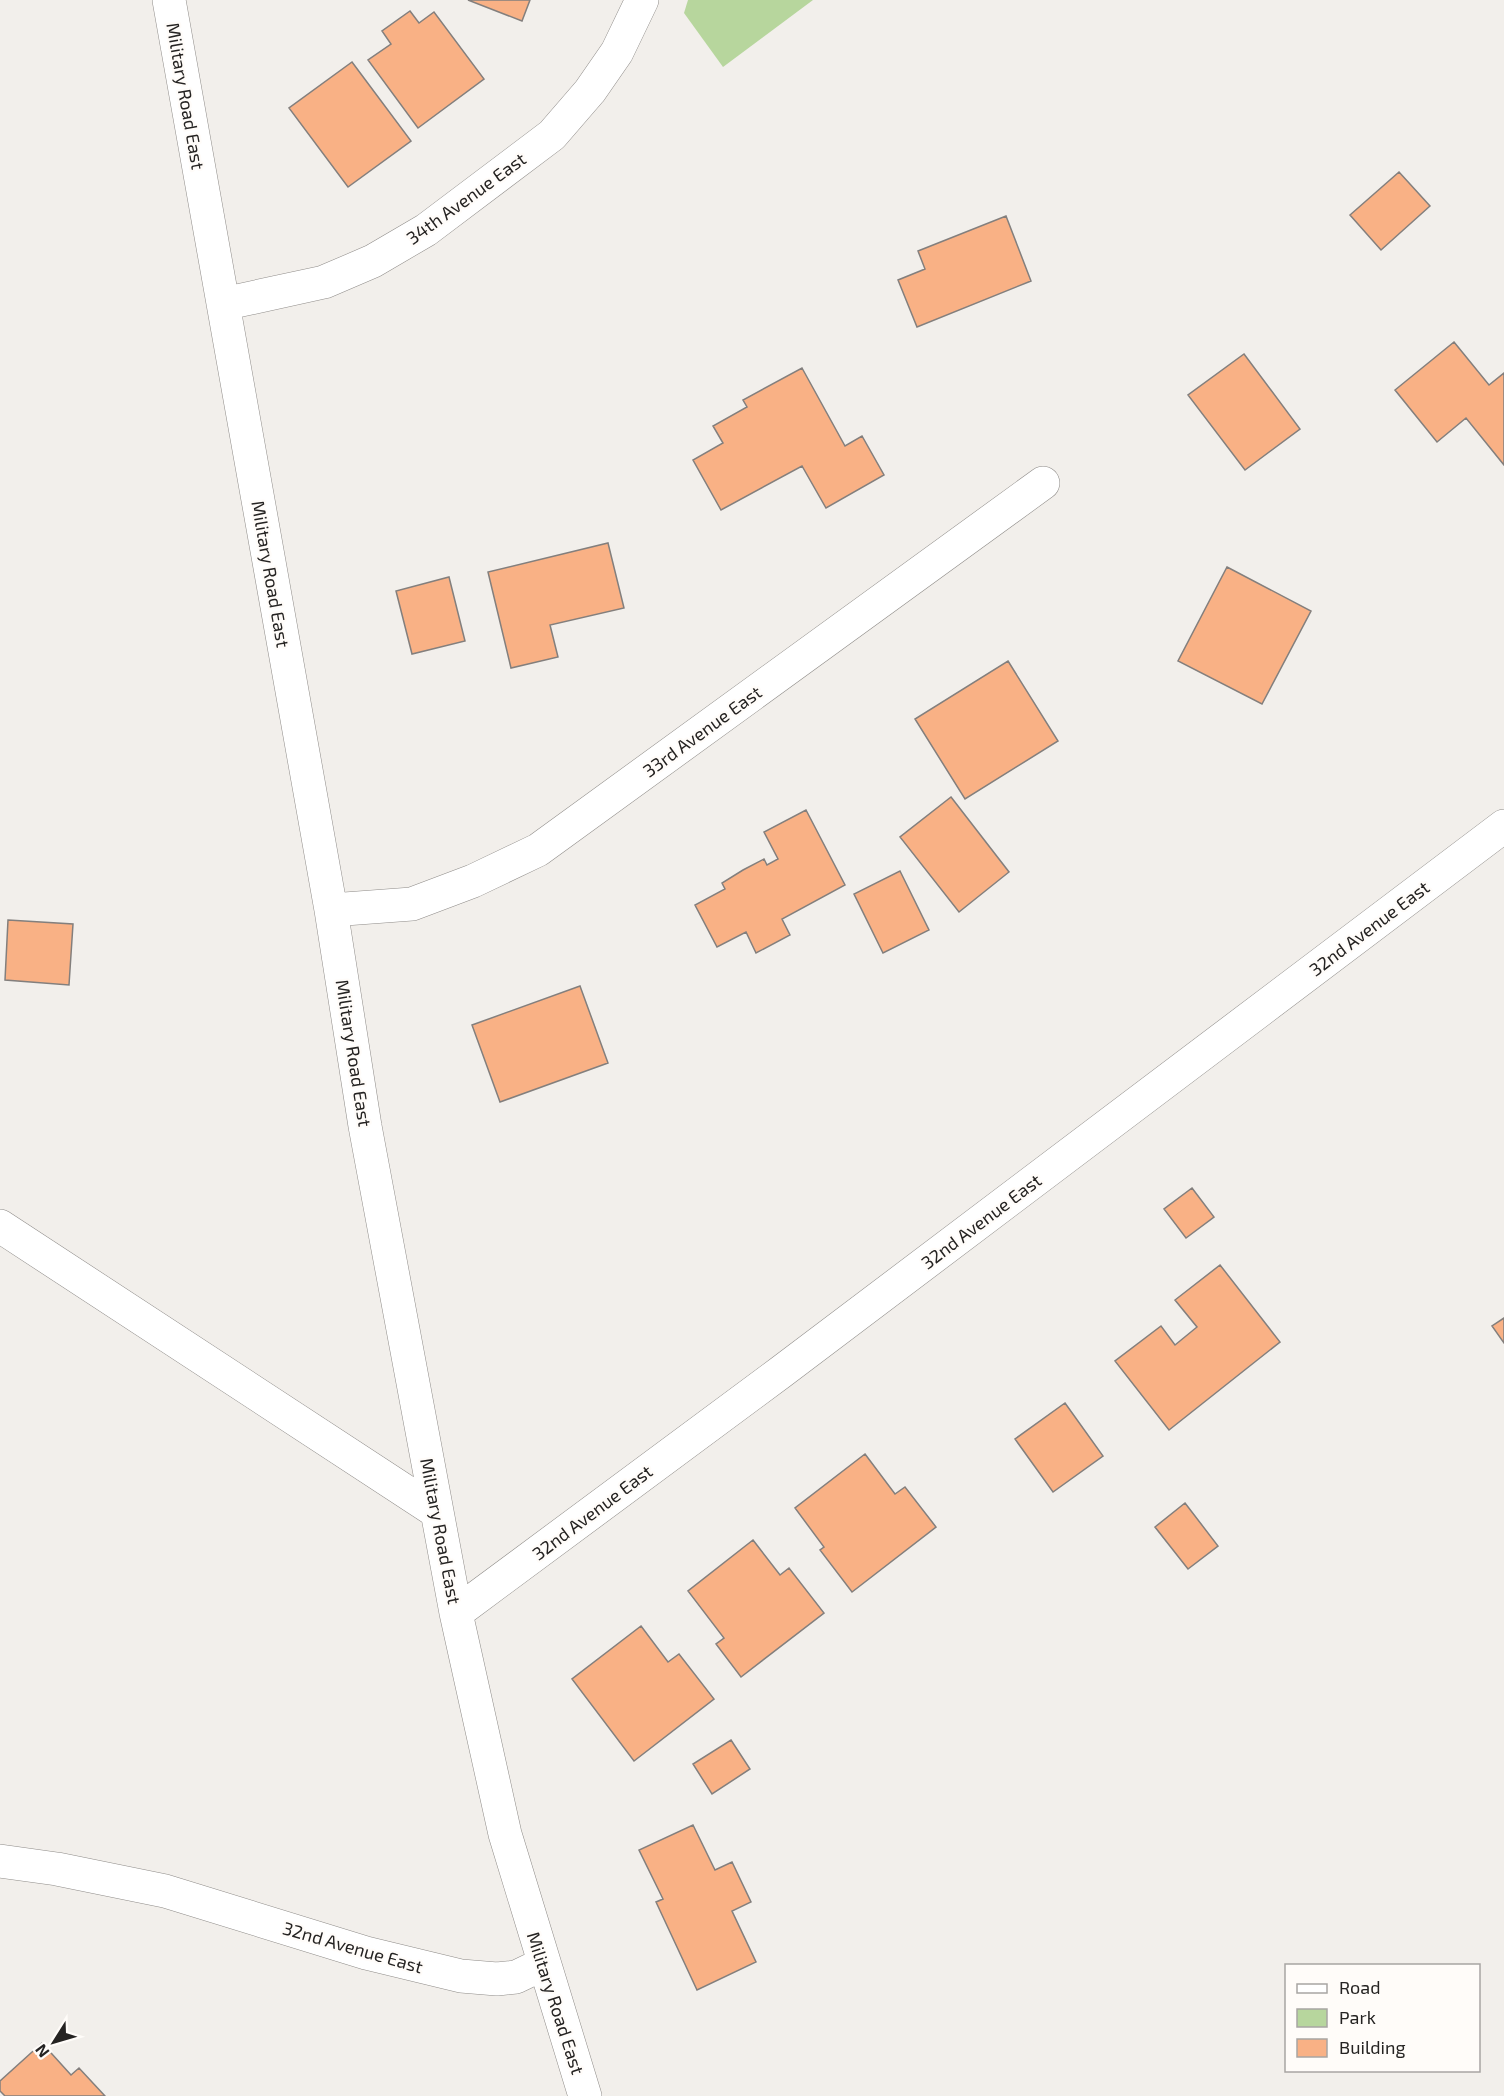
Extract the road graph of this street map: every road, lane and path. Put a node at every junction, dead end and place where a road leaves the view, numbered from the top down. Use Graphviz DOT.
graph roads {
  1 [pos="169,0"];
  2 [pos="642,0"];
  3 [pos="223,304"];
  4 [pos="1043,483"];
  5 [pos="1504,826"];
  6 [pos="331,910"];
  7 [pos="0,1226"];
  8 [pos="437,1512"];
  9 [pos="456,1612"];
  10 [pos="0,1861"];
  11 [pos="543,1964"];
  12 [pos="585,2096"];
  1 -- 3 [label="street, Military Road East"];
  2 -- 3 [label="street, 34th Avenue East"];
  3 -- 6 [label="street, Military Road East"];
  4 -- 6 [label="street, 33rd Avenue East"];
  5 -- 9 [label="street, 32nd Avenue East"];
  6 -- 8 [label="street, Military Road East"];
  7 -- 8 [label="street"];
  8 -- 9 [label="street, Military Road East"];
  9 -- 11 [label="street, Military Road East"];
  10 -- 11 [label="street, 32nd Avenue East"];
  11 -- 12 [label="street, Military Road East"];
}
